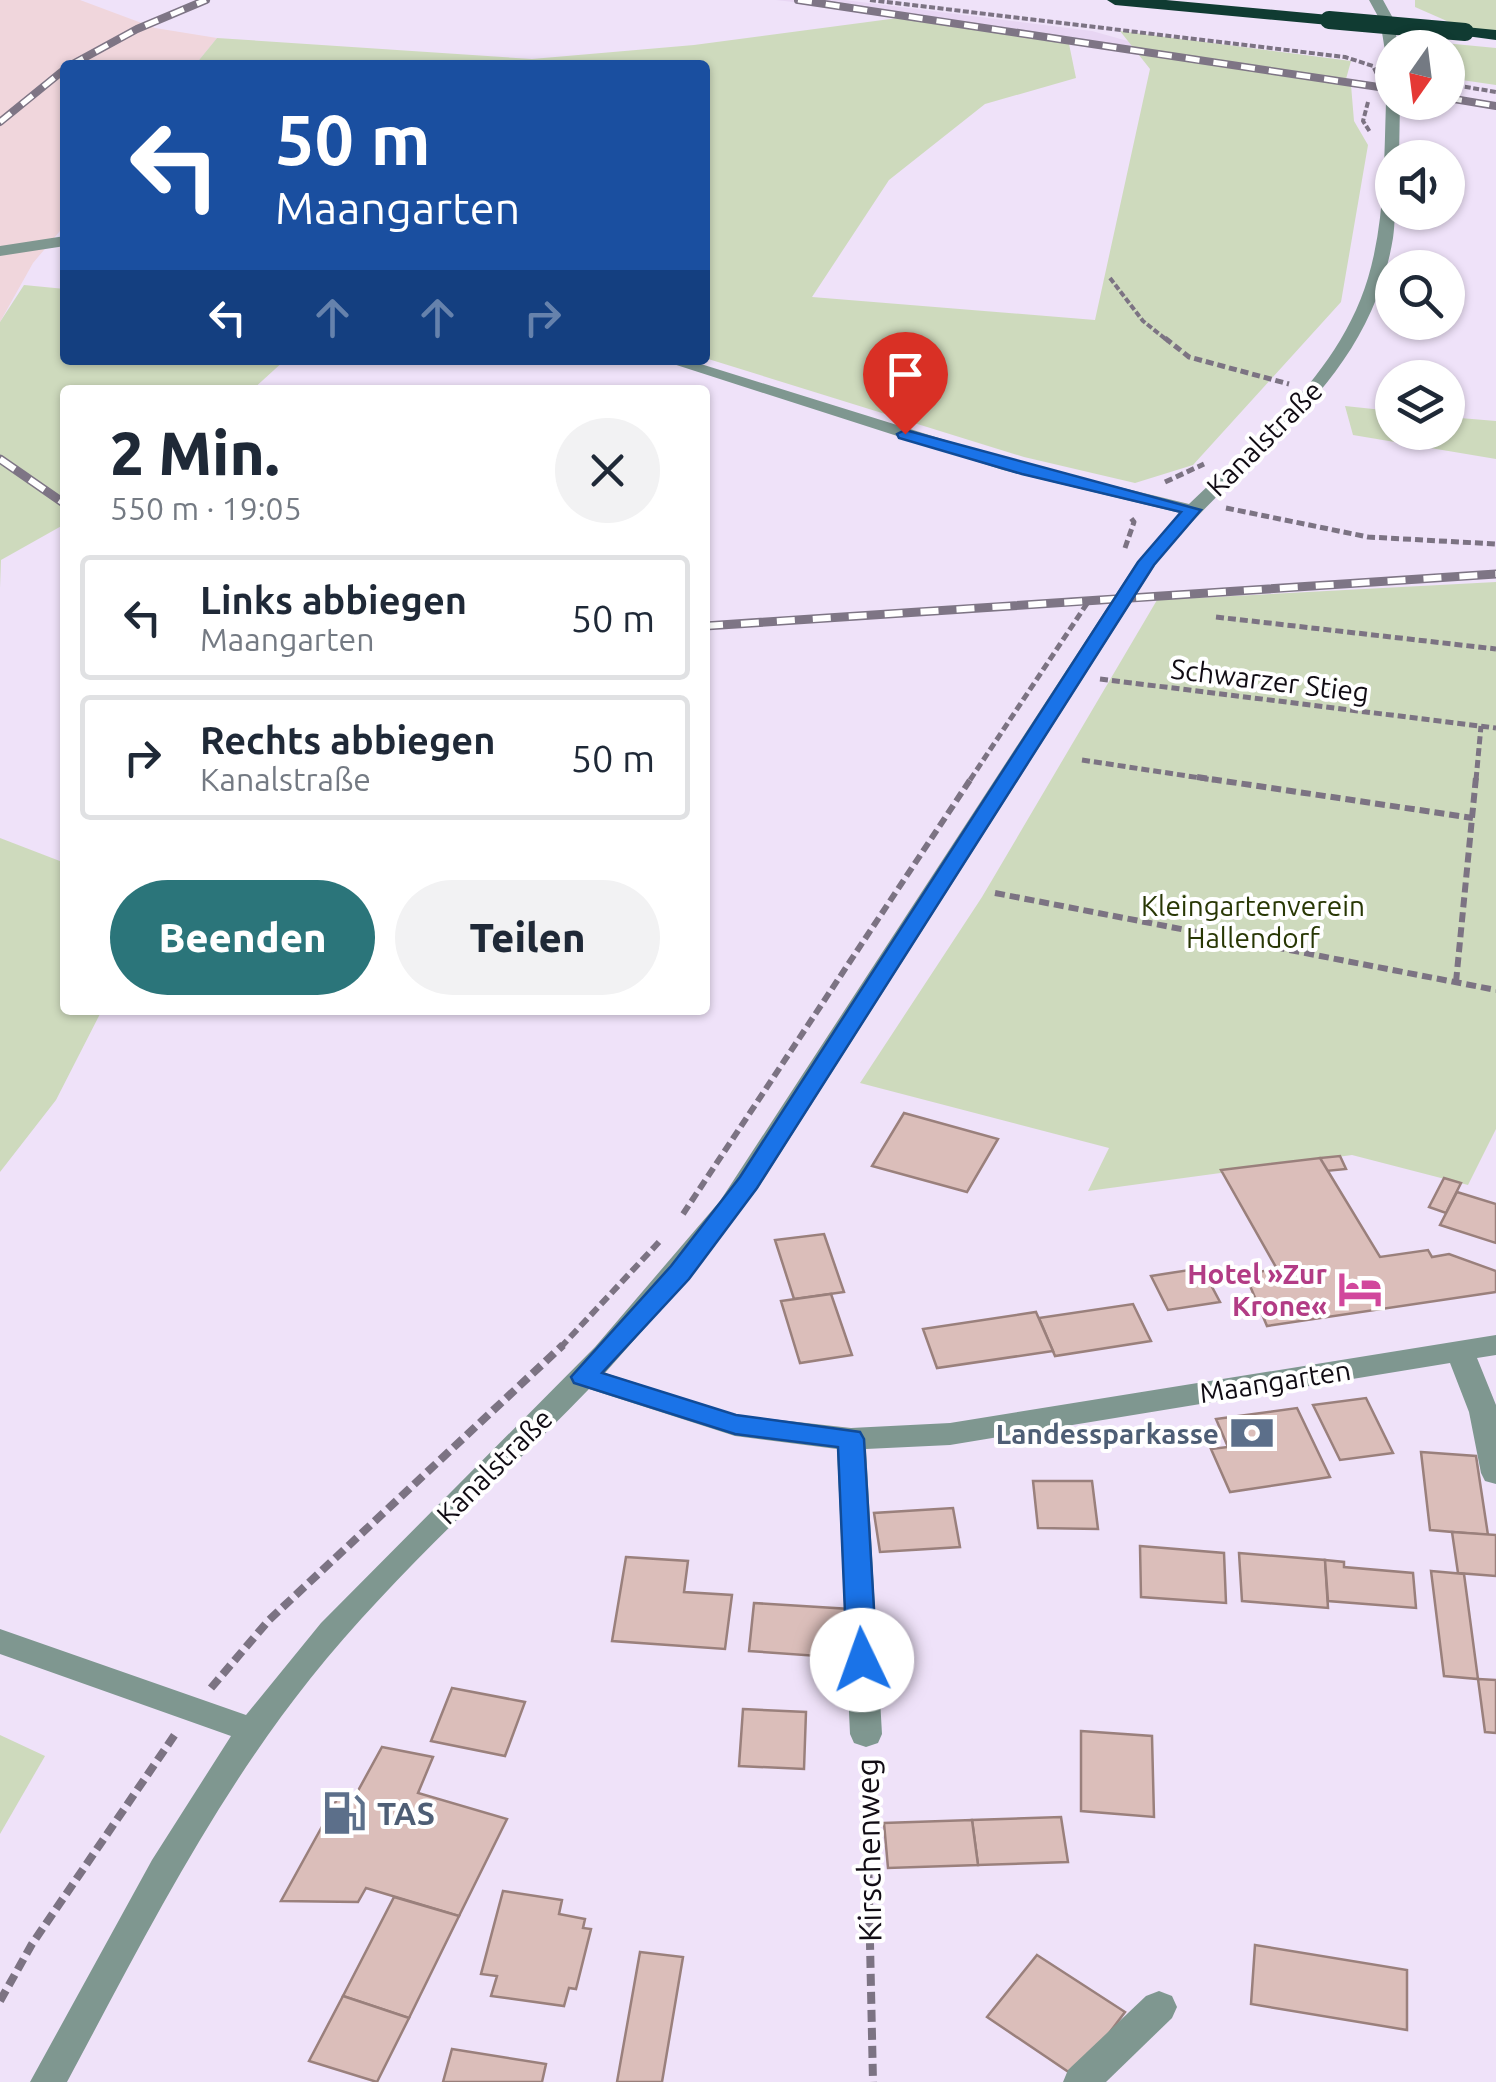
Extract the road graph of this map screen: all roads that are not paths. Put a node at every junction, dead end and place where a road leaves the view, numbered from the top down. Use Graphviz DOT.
graph roads {
  1 [pos="1115,0"];
  2 [pos="1376,0"];
  3 [pos="1398,4"];
  4 [pos="1388,20"];
  5 [pos="1389,30"];
  6 [pos="1496,35"];
  7 [pos="1385,120"];
  8 [pos="60,242"];
  9 [pos="0,250"];
  10 [pos="686,365"];
  11 [pos="1196,506"];
  12 [pos="1496,1345"];
  13 [pos="1460,1351"];
  14 [pos="584,1377"];
  15 [pos="851,1439"];
  16 [pos="1496,1474"];
  17 [pos="0,1641"];
  18 [pos="252,1730"];
  19 [pos="866,1734"];
  20 [pos="1159,2008"];
  21 [pos="48,2082"];
  22 [pos="1082,2082"];
  1 -- 6 [label="highway, bridge"];
  2 -- 4 [label="street"];
  3 -- 4 [label="street"];
  4 -- 5 [label="street"];
  7 -- 11 [label="street, Kanalstraße"];
  8 -- 9 [label="street"];
  10 -- 11 [label="street"];
  11 -- 14 [label="street, Kanalstraße"];
  12 -- 13 [label="street, Maangarten"];
  13 -- 15 [label="street, Maangarten"];
  13 -- 16 [label="street"];
  14 -- 15 [label="street, Maangarten"];
  14 -- 18 [label="street, Kanalstraße"];
  15 -- 19 [label="street, Kirschenweg"];
  17 -- 18 [label="street"];
  18 -- 21 [label="street, Kanalstraße"];
  20 -- 22 [label="street"];
}
